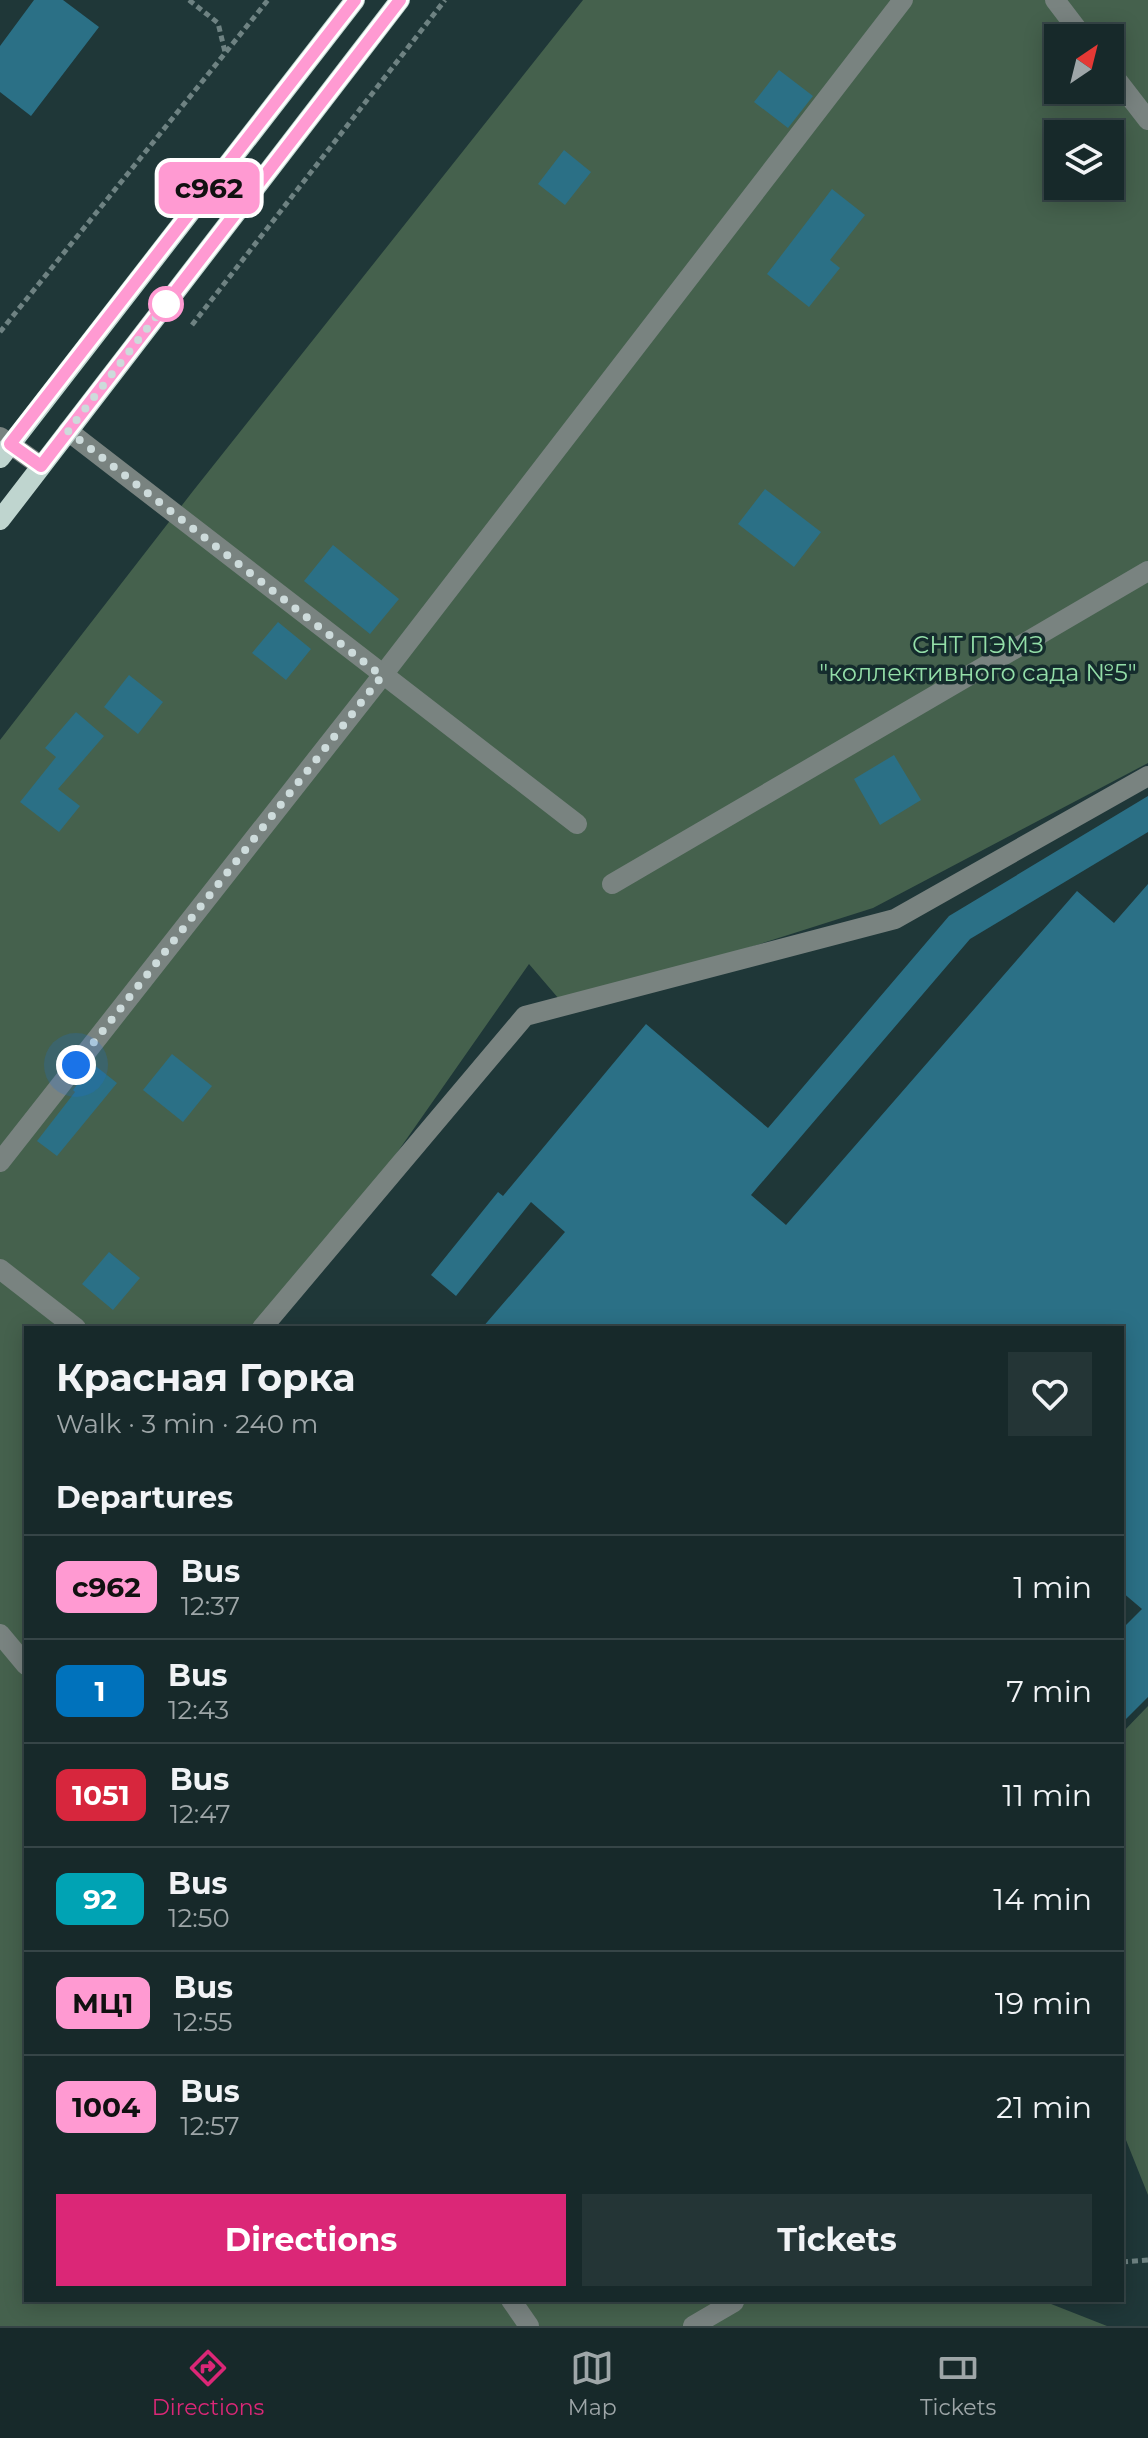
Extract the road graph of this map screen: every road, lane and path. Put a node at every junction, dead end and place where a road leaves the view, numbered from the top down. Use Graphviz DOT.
graph roads {
  1 [pos="189,0"];
  2 [pos="268,0"];
  3 [pos="355,0"];
  4 [pos="400,0"];
  5 [pos="445,0"];
  6 [pos="903,0"];
  7 [pos="1055,0"];
  8 [pos="1073,24"];
  9 [pos="226,53"];
  10 [pos="1124,89"];
  11 [pos="1148,120"];
  12 [pos="192,325"];
  13 [pos="0,332"];
  14 [pos="68,431"];
  15 [pos="3,447"];
  16 [pos="41,466"];
  17 [pos="0,520"];
  18 [pos="1148,571"];
  19 [pos="382,676"];
  20 [pos="1148,776"];
  21 [pos="577,824"];
  22 [pos="612,884"];
  23 [pos="0,1162"];
  24 [pos="0,1269"];
  25 [pos="73,1326"];
  26 [pos="264,1326"];
  27 [pos="0,1634"];
  28 [pos="24,1663"];
  29 [pos="1148,2260"];
  30 [pos="1124,2262"];
  31 [pos="512,2302"];
  32 [pos="734,2302"];
  33 [pos="529,2326"];
  34 [pos="693,2326"];
  1 -- 9 [label="path"];
  2 -- 9 [label="path"];
  3 -- 15 [label="main road"];
  4 -- 14 [label="main road"];
  5 -- 12 [label="path"];
  6 -- 19 [label="street"];
  7 -- 8 [label="street"];
  9 -- 13 [label="path"];
  10 -- 11 [label="street"];
  14 -- 16 [label="main road"];
  14 -- 19 [label="street"];
  15 -- 16 [label="street"];
  16 -- 17 [label="main road"];
  18 -- 22 [label="street"];
  19 -- 21 [label="street"];
  19 -- 23 [label="street"];
  20 -- 26 [label="street"];
  24 -- 25 [label="street"];
  27 -- 28 [label="street"];
  29 -- 30 [label="path"];
  31 -- 33 [label="street"];
  32 -- 34 [label="street"];
}
